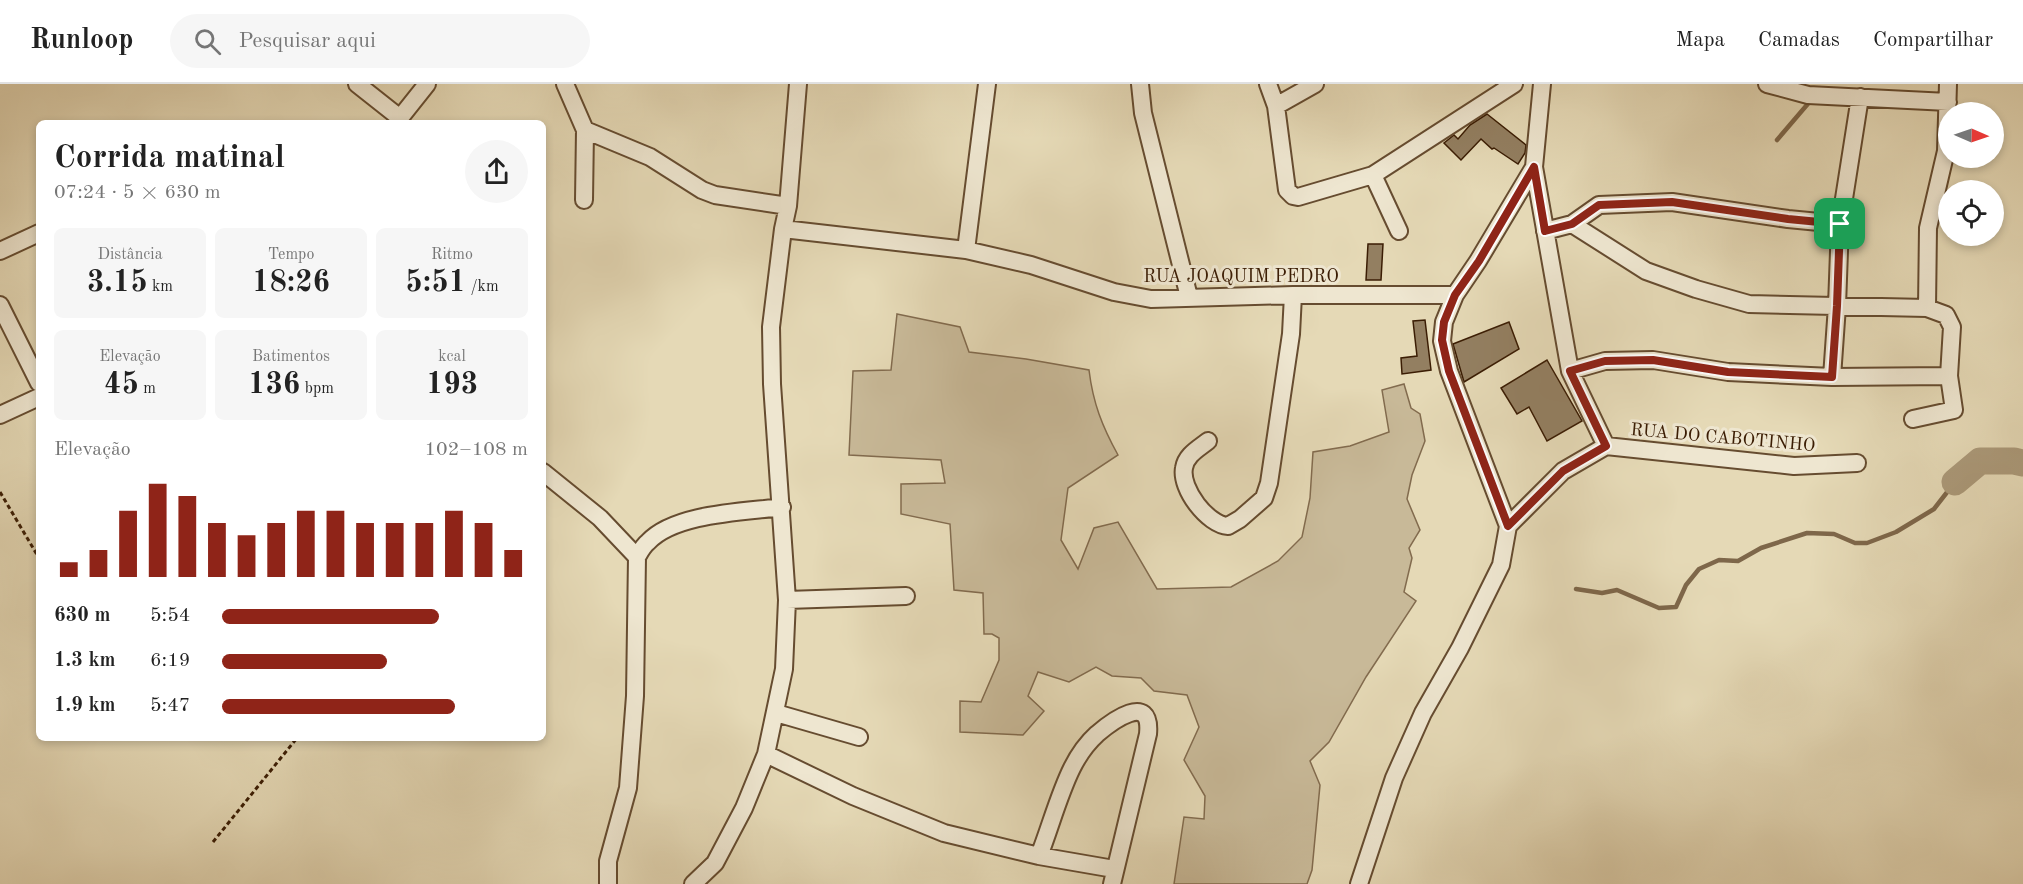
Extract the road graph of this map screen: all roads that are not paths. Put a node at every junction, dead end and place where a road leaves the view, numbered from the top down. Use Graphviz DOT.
graph roads {
  1 [pos="357,84"];
  2 [pos="427,84"];
  3 [pos="565,84"];
  4 [pos="798,84"];
  5 [pos="987,84"];
  6 [pos="1140,84"];
  7 [pos="1268,84"];
  8 [pos="1315,84"];
  9 [pos="1514,84"];
  10 [pos="1542,84"];
  11 [pos="1767,84"];
  12 [pos="1948,84"];
  13 [pos="1860,97"];
  14 [pos="1948,102"];
  15 [pos="1276,106"];
  16 [pos="398,120"];
  17 [pos="585,130"];
  18 [pos="1534,167"];
  19 [pos="1942,168"];
  20 [pos="1373,175"];
  21 [pos="584,200"];
  22 [pos="788,206"];
  23 [pos="1572,224"];
  24 [pos="1840,224"];
  25 [pos="783,229"];
  26 [pos="1399,231"];
  27 [pos="1545,231"];
  28 [pos="36,234"];
  29 [pos="966,250"];
  30 [pos="0,251"];
  31 [pos="1293,295"];
  32 [pos="1455,295"];
  33 [pos="1189,297"];
  34 [pos="0,305"];
  35 [pos="1837,306"];
  36 [pos="1927,308"];
  37 [pos="1570,371"];
  38 [pos="1949,376"];
  39 [pos="36,377"];
  40 [pos="1832,377"];
  41 [pos="36,398"];
  42 [pos="0,415"];
  43 [pos="1913,419"];
  44 [pos="1208,441"];
  45 [pos="1606,446"];
  46 [pos="1857,463"];
  47 [pos="546,474"];
  48 [pos="782,507"];
  49 [pos="1508,526"];
  50 [pos="637,557"];
  51 [pos="906,596"];
  52 [pos="788,600"];
  53 [pos="776,713"];
  54 [pos="859,737"];
  55 [pos="766,754"];
  56 [pos="1040,856"];
  57 [pos="1113,877"];
  58 [pos="608,884"];
  59 [pos="693,884"];
  60 [pos="1359,884"];
  1 -- 16 [label="street"];
  2 -- 16 [label="street"];
  3 -- 17 [label="street"];
  4 -- 22 [label="street"];
  5 -- 29 [label="street"];
  6 -- 33 [label="street"];
  7 -- 15 [label="street"];
  8 -- 15 [label="street"];
  9 -- 20 [label="street"];
  10 -- 18 [label="street"];
  11 -- 13 [label="street"];
  12 -- 14 [label="street"];
  13 -- 14 [label="street"];
  13 -- 24 [label="street"];
  15 -- 20 [label="street"];
  17 -- 21 [label="street"];
  17 -- 22 [label="street"];
  18 -- 27 [label="street"];
  18 -- 32 [label="street"];
  19 -- 36 [label="street"];
  20 -- 26 [label="street"];
  22 -- 25 [label="street"];
  23 -- 24 [label="street"];
  23 -- 27 [label="street"];
  23 -- 35 [label="street"];
  24 -- 35 [label="street"];
  25 -- 29 [label="street, RUA JOAQUIM PEDRO"];
  25 -- 48 [label="street"];
  27 -- 37 [label="street"];
  28 -- 30 [label="street"];
  29 -- 33 [label="street, RUA JOAQUIM PEDRO"];
  31 -- 32 [label="street, RUA JOAQUIM PEDRO"];
  31 -- 33 [label="street, RUA JOAQUIM PEDRO"];
  31 -- 44 [label="street"];
  32 -- 49 [label="street"];
  34 -- 39 [label="street"];
  35 -- 36 [label="street"];
  35 -- 40 [label="street"];
  36 -- 38 [label="street"];
  37 -- 40 [label="street"];
  37 -- 45 [label="street"];
  38 -- 40 [label="street"];
  38 -- 43 [label="street"];
  41 -- 42 [label="street"];
  45 -- 46 [label="street, RUA DO CABOTINHO"];
  45 -- 49 [label="street, RUA DO CABOTINHO"];
  47 -- 50 [label="street"];
  48 -- 50 [label="street"];
  48 -- 52 [label="street"];
  49 -- 60 [label="street"];
  50 -- 58 [label="street"];
  51 -- 52 [label="street"];
  52 -- 53 [label="street"];
  53 -- 54 [label="street"];
  53 -- 55 [label="street"];
  55 -- 56 [label="street"];
  55 -- 59 [label="street"];
  56 -- 57 [label="street"];
  56 -- 57 [label="street"];
}
